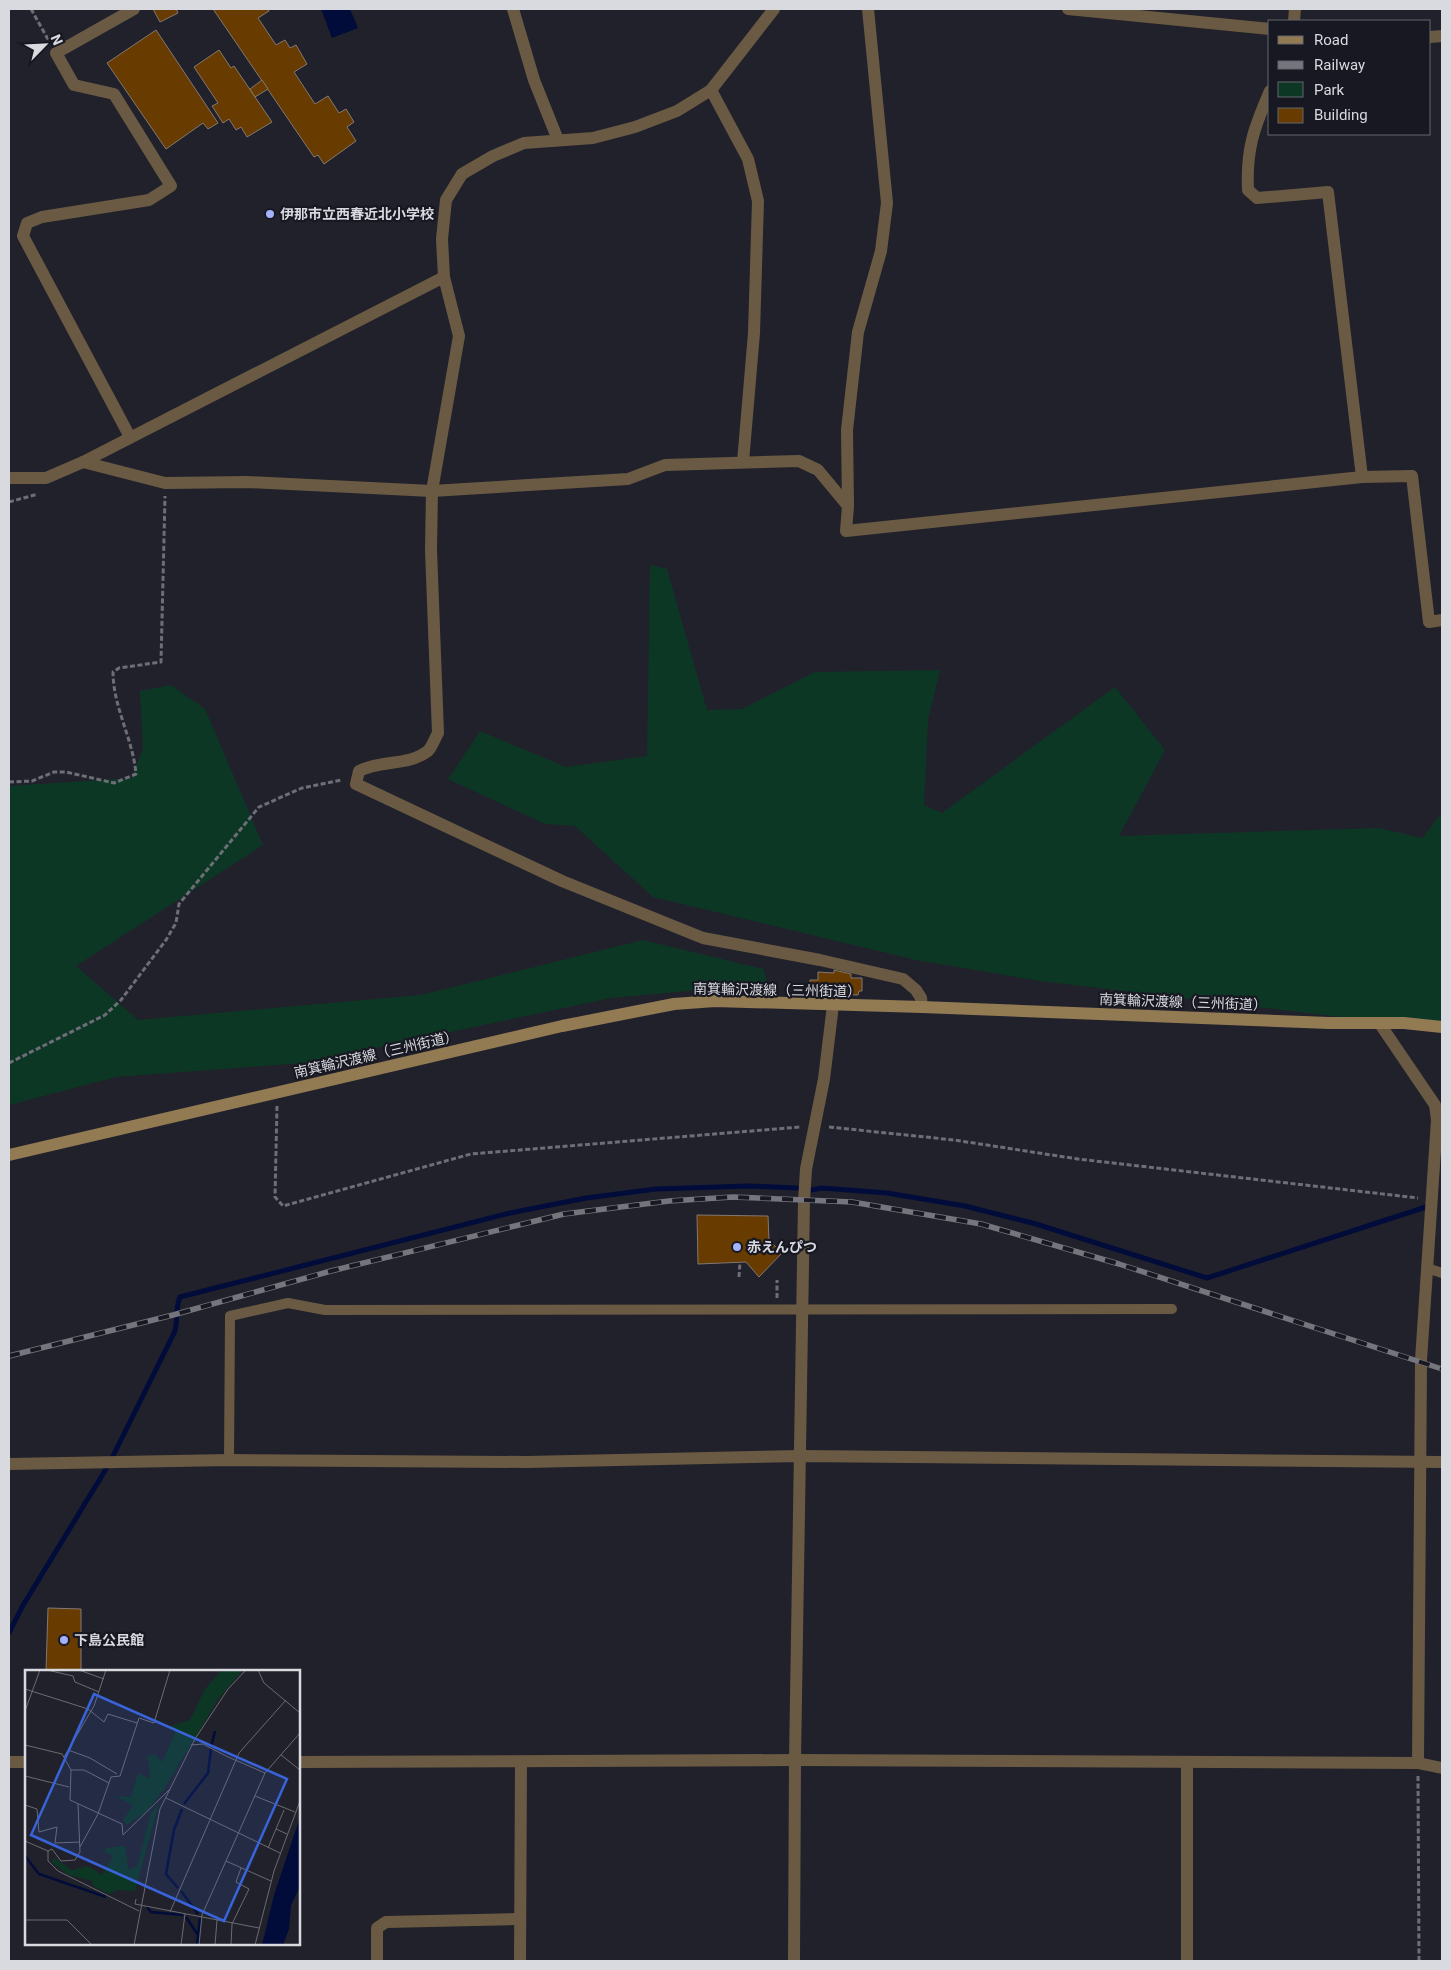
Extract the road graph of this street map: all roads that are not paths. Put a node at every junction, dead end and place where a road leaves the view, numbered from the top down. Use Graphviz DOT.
graph roads {
  1 [pos="134,9"];
  2 [pos="513,9"];
  3 [pos="774,9"];
  4 [pos="868,9"];
  5 [pos="1068,9"];
  6 [pos="1268,29"];
  7 [pos="711,90"];
  8 [pos="1268,95"];
  9 [pos="558,140"];
  10 [pos="444,276"];
  11 [pos="130,437"];
  12 [pos="83,462"];
  13 [pos="743,462"];
  14 [pos="1362,477"];
  15 [pos="9,478"];
  16 [pos="432,491"];
  17 [pos="848,506"];
  18 [pos="1442,620"];
  19 [pos="833,1005"];
  20 [pos="922,1007"];
  21 [pos="1380,1024"];
  22 [pos="1442,1027"];
  23 [pos="9,1155"];
  24 [pos="1438,1195"];
  25 [pos="1427,1268"];
  26 [pos="1442,1273"];
  27 [pos="801,1308"];
  28 [pos="1172,1309"];
  29 [pos="800,1456"];
  30 [pos="229,1460"];
  31 [pos="1422,1461"];
  32 [pos="1442,1462"];
  33 [pos="9,1464"];
  34 [pos="794,1760"];
  35 [pos="9,1762"];
  36 [pos="25,1762"];
  37 [pos="300,1762"];
  38 [pos="521,1762"];
  39 [pos="1187,1763"];
  40 [pos="1418,1763"];
  41 [pos="1442,1768"];
  42 [pos="520,1919"];
  43 [pos="377,1961"];
  44 [pos="520,1961"];
  45 [pos="794,1961"];
  46 [pos="1187,1961"];
  1 -- 11 [label="street"];
  2 -- 9 [label="street"];
  3 -- 7 [label="street"];
  4 -- 17 [label="street"];
  5 -- 6 [label="street"];
  7 -- 9 [label="street"];
  7 -- 13 [label="street"];
  8 -- 14 [label="street"];
  9 -- 10 [label="street"];
  10 -- 11 [label="street"];
  10 -- 16 [label="street"];
  11 -- 12 [label="street"];
  12 -- 15 [label="street"];
  12 -- 16 [label="street"];
  13 -- 16 [label="street"];
  13 -- 17 [label="street"];
  14 -- 17 [label="street"];
  14 -- 18 [label="street"];
  16 -- 20 [label="street"];
  19 -- 20 [label="main road, 南箕輪沢渡線（三州街道）"];
  19 -- 23 [label="main road, 南箕輪沢渡線（三州街道）"];
  19 -- 27 [label="street"];
  20 -- 21 [label="main road, 南箕輪沢渡線（三州街道）"];
  21 -- 22 [label="main road, 南箕輪沢渡線（三州街道）"];
  21 -- 24 [label="street"];
  24 -- 25 [label="street"];
  25 -- 26 [label="lane"];
  25 -- 31 [label="street"];
  27 -- 28 [label="lane"];
  27 -- 29 [label="street"];
  27 -- 30 [label="lane"];
  29 -- 30 [label="street"];
  29 -- 31 [label="street"];
  29 -- 34 [label="street"];
  30 -- 33 [label="street"];
  31 -- 32 [label="street"];
  31 -- 40 [label="street"];
  34 -- 38 [label="street"];
  34 -- 39 [label="street"];
  34 -- 45 [label="street"];
  35 -- 36 [label="street"];
  37 -- 38 [label="street"];
  38 -- 42 [label="street"];
  39 -- 40 [label="street"];
  39 -- 46 [label="street"];
  40 -- 41 [label="street"];
  42 -- 43 [label="street"];
  42 -- 44 [label="street"];
}
